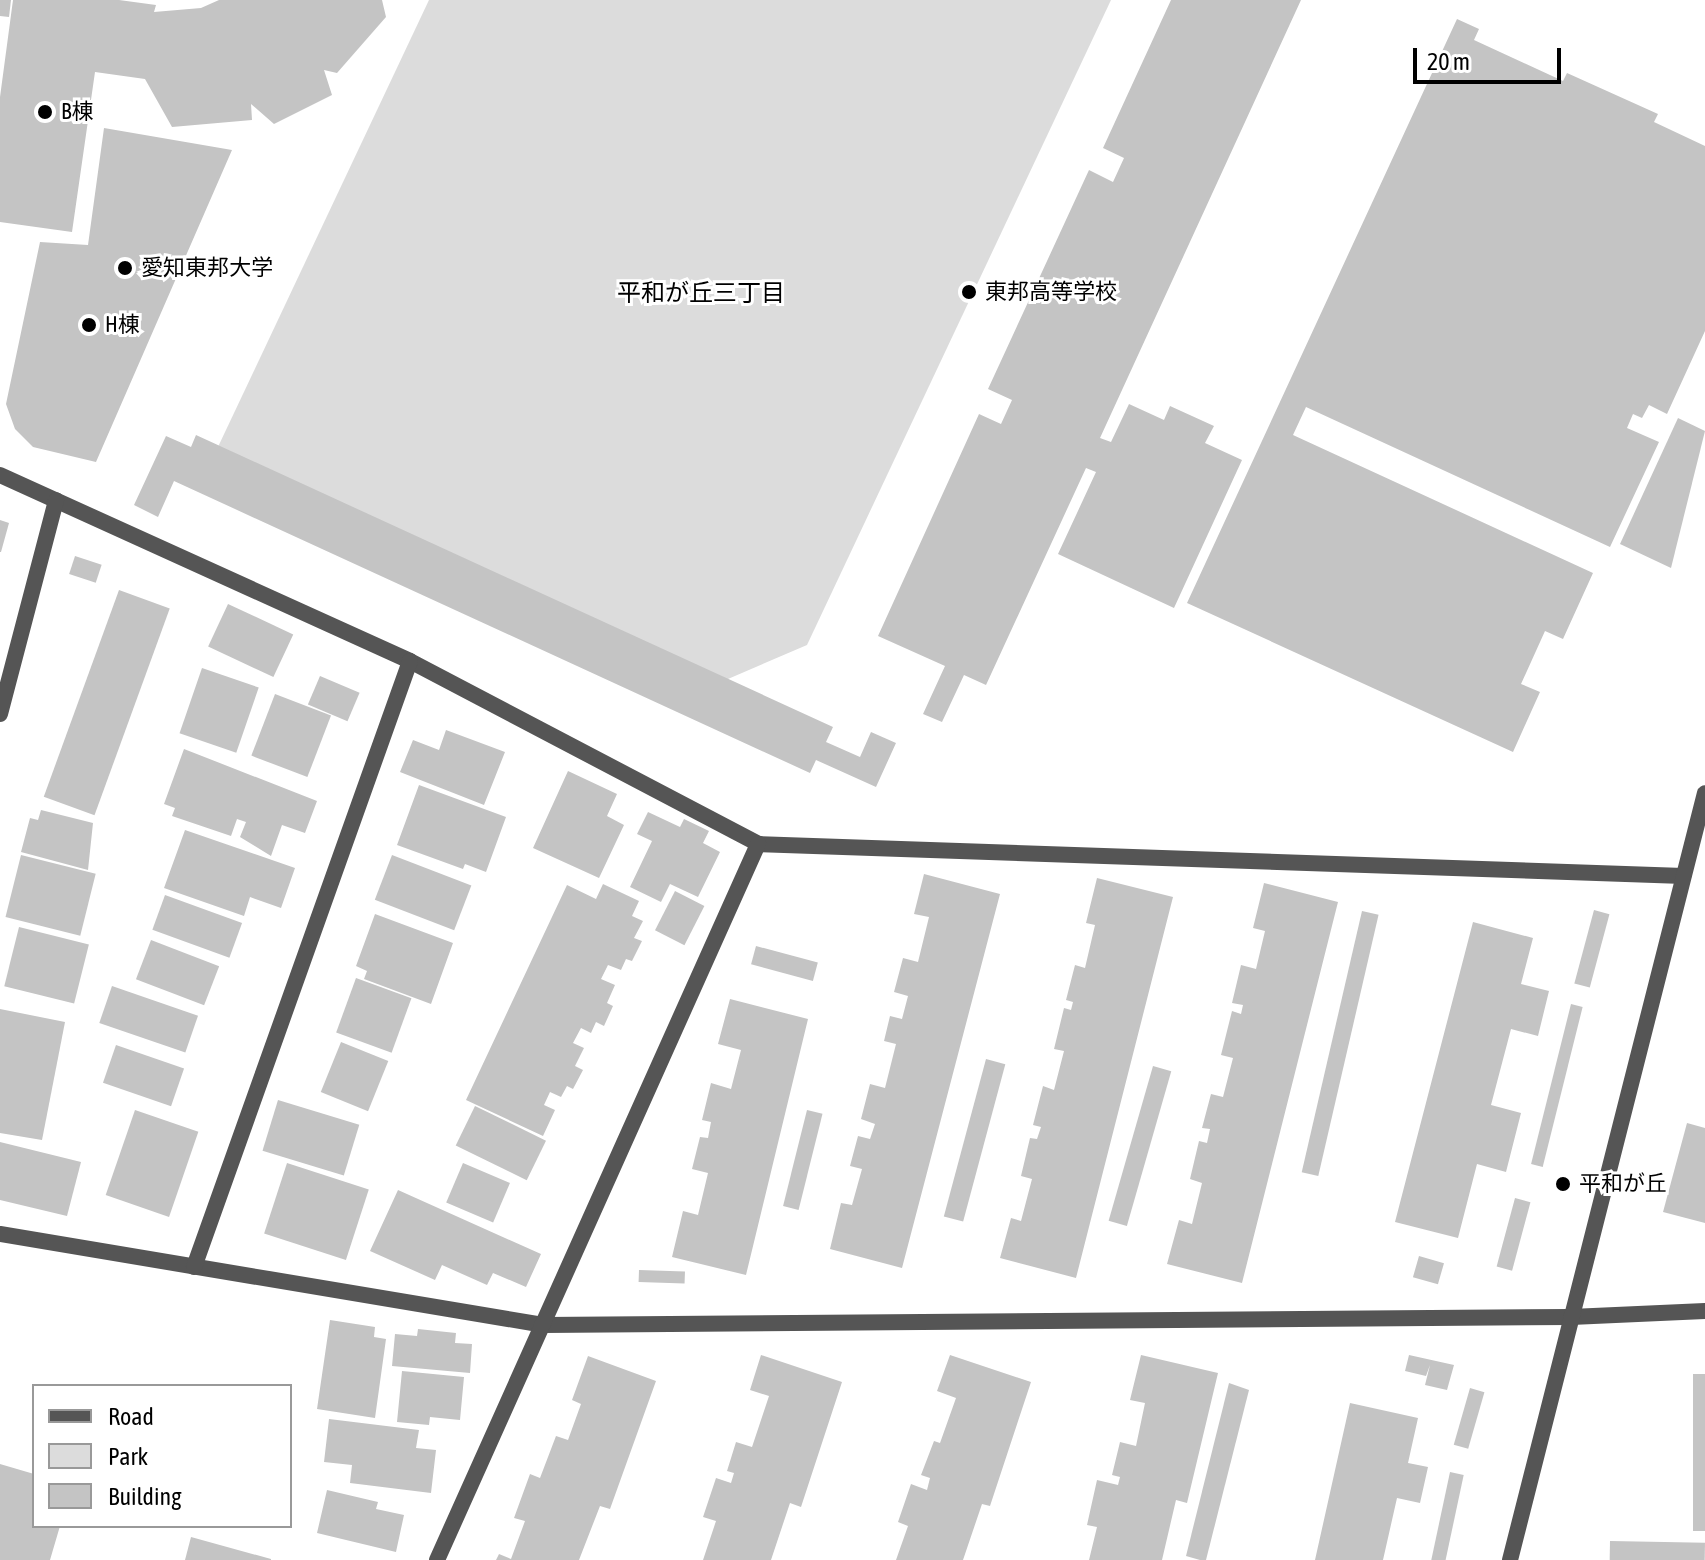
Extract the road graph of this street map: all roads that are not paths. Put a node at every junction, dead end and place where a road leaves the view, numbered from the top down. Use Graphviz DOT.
graph roads {
  1 [pos="0,475"];
  2 [pos="56,500"];
  3 [pos="410,661"];
  4 [pos="0,714"];
  5 [pos="1705,793"];
  6 [pos="758,844"];
  7 [pos="1683,876"];
  8 [pos="0,1234"];
  9 [pos="194,1267"];
  10 [pos="1705,1311"];
  11 [pos="1571,1317"];
  12 [pos="544,1325"];
  13 [pos="437,1560"];
  14 [pos="1510,1560"];
  1 -- 2 [label="street"];
  2 -- 3 [label="street"];
  2 -- 4 [label="street"];
  3 -- 6 [label="street"];
  3 -- 9 [label="street"];
  5 -- 7 [label="street"];
  6 -- 7 [label="street"];
  6 -- 12 [label="street"];
  7 -- 11 [label="street"];
  8 -- 9 [label="street"];
  9 -- 12 [label="street"];
  10 -- 11 [label="street"];
  11 -- 12 [label="street"];
  11 -- 14 [label="street"];
  12 -- 13 [label="street"];
}
